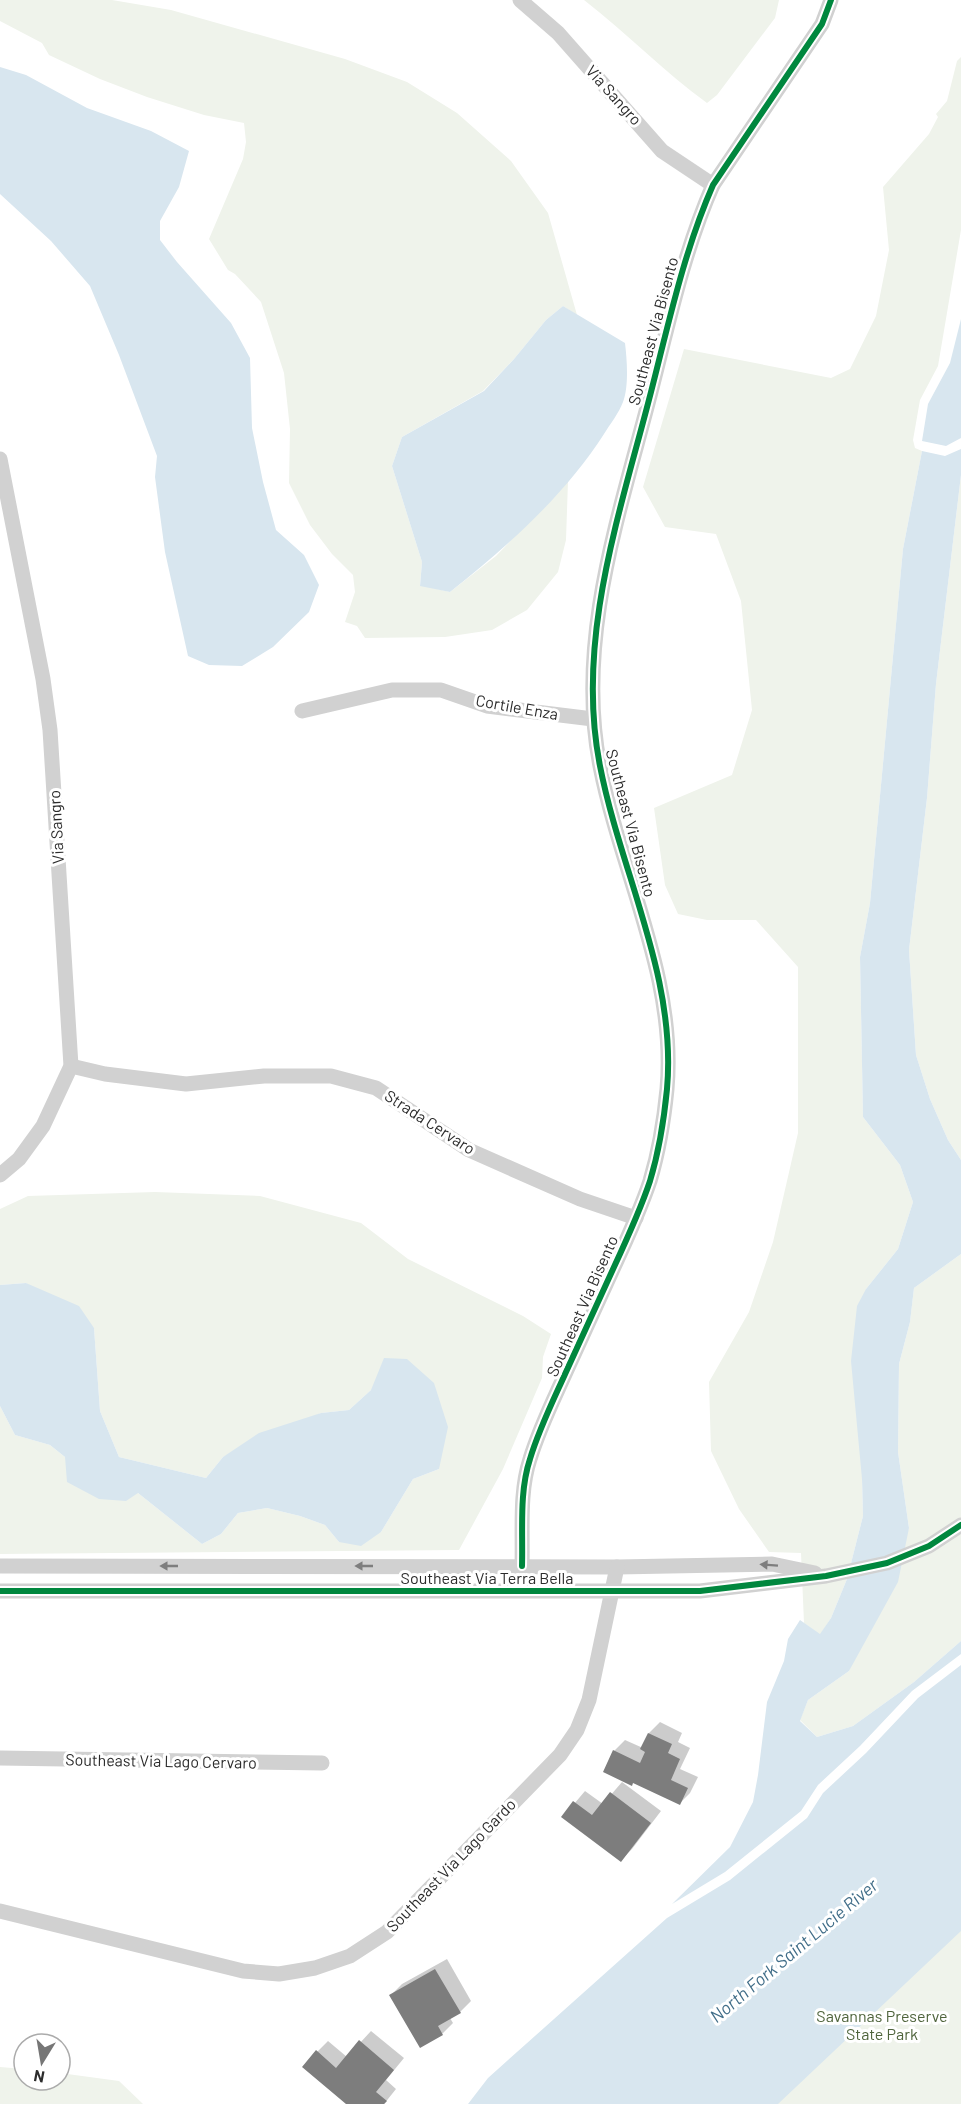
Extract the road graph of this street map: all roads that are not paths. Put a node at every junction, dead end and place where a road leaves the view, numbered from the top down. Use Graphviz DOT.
graph roads {
  1 [pos="520,0"];
  2 [pos="831,0"];
  3 [pos="712,185"];
  4 [pos="0,459"];
  5 [pos="302,711"];
  6 [pos="593,719"];
  7 [pos="71,1066"];
  8 [pos="0,1176"];
  9 [pos="636,1218"];
  10 [pos="961,1525"];
  11 [pos="0,1566"];
  12 [pos="522,1566"];
  13 [pos="617,1567"];
  14 [pos="826,1576"];
  15 [pos="0,1591"];
  16 [pos="613,1592"];
  17 [pos="0,1758"];
  18 [pos="322,1763"];
  19 [pos="0,1911"];
  1 -- 3 [label="street, Via Sangro"];
  2 -- 3 [label="street, Southeast Via Bisento"];
  3 -- 6 [label="street, Southeast Via Bisento"];
  4 -- 7 [label="street, Via Sangro"];
  5 -- 6 [label="street, Cortile Enza"];
  6 -- 9 [label="street, Southeast Via Bisento"];
  7 -- 8 [label="street, Via Sangro"];
  7 -- 9 [label="street, Strada Cervaro"];
  9 -- 12 [label="street, Southeast Via Bisento"];
  10 -- 14 [label="street, Southeast Via Terra Bella"];
  12 -- 11 [label="street, Southeast Via Terra Bella, one-way"];
  12 -- 13 [label="street, Southeast Via Terra Bella"];
  14 -- 13 [label="street, Southeast Via Terra Bella, one-way"];
  13 -- 16 [label="street, Southeast Via Lago Gardo"];
  14 -- 16 [label="street, Southeast Via Terra Bella"];
  15 -- 16 [label="street, Southeast Via Terra Bella"];
  16 -- 19 [label="street, Southeast Via Lago Gardo"];
  17 -- 18 [label="street, Southeast Via Lago Cervaro"];
}
